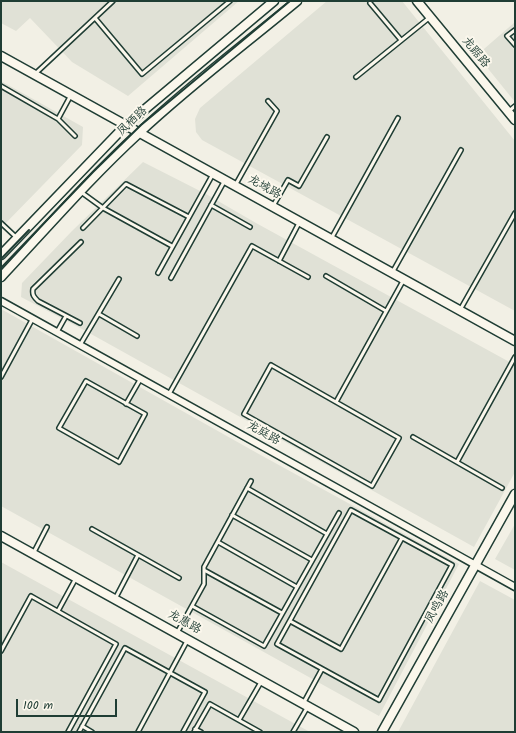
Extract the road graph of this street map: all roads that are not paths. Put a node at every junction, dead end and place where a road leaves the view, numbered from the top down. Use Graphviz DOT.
graph roads {
  1 [pos="114,1"];
  2 [pos="230,1"];
  3 [pos="274,1"];
  4 [pos="297,1"];
  5 [pos="417,1"];
  6 [pos="370,3"];
  7 [pos="430,17"];
  8 [pos="95,18"];
  9 [pos="515,30"];
  10 [pos="401,40"];
  11 [pos="515,45"];
  12 [pos="1,56"];
  13 [pos="34,75"];
  14 [pos="356,77"];
  15 [pos="1,86"];
  16 [pos="71,95"];
  17 [pos="268,100"];
  18 [pos="152,103"];
  19 [pos="515,106"];
  20 [pos="508,111"];
  21 [pos="161,113"];
  22 [pos="398,118"];
  23 [pos="58,119"];
  24 [pos="515,120"];
  25 [pos="125,126"];
  26 [pos="138,134"];
  27 [pos="75,136"];
  28 [pos="327,137"];
  29 [pos="103,148"];
  30 [pos="461,150"];
  31 [pos="112,159"];
  32 [pos="213,174"];
  33 [pos="225,180"];
  34 [pos="235,186"];
  35 [pos="81,192"];
  36 [pos="211,205"];
  37 [pos="273,206"];
  38 [pos="103,208"];
  39 [pos="515,213"];
  40 [pos="189,217"];
  41 [pos="300,221"];
  42 [pos="1,223"];
  43 [pos="250,227"];
  44 [pos="84,228"];
  45 [pos="17,238"];
  46 [pos="331,239"];
  47 [pos="81,242"];
  48 [pos="172,246"];
  49 [pos="1,255"];
  50 [pos="279,261"];
  51 [pos="158,273"];
  52 [pos="392,273"];
  53 [pos="326,276"];
  54 [pos="1,277"];
  55 [pos="308,277"];
  56 [pos="171,278"];
  57 [pos="119,279"];
  58 [pos="404,279"];
  59 [pos="1,301"];
  60 [pos="460,310"];
  61 [pos="386,311"];
  62 [pos="99,314"];
  63 [pos="66,316"];
  64 [pos="33,318"];
  65 [pos="80,323"];
  66 [pos="57,332"];
  67 [pos="137,336"];
  68 [pos="515,341"];
  69 [pos="80,345"];
  70 [pos="515,357"];
  71 [pos="1,377"];
  72 [pos="141,378"];
  73 [pos="169,394"];
  74 [pos="336,402"];
  75 [pos="126,404"];
  76 [pos="413,437"];
  77 [pos="457,462"];
  78 [pos="251,482"];
  79 [pos="247,488"];
  80 [pos="502,488"];
  81 [pos="515,494"];
  82 [pos="339,513"];
  83 [pos="232,515"];
  84 [pos="47,527"];
  85 [pos="92,529"];
  86 [pos="327,534"];
  87 [pos="1,536"];
  88 [pos="402,538"];
  89 [pos="218,542"];
  90 [pos="33,554"];
  91 [pos="138,555"];
  92 [pos="312,560"];
  93 [pos="476,565"];
  94 [pos="204,570"];
  95 [pos="76,578"];
  96 [pos="179,578"];
  97 [pos="297,587"];
  98 [pos="515,587"];
  99 [pos="115,599"];
  100 [pos="192,606"];
  101 [pos="58,612"];
  102 [pos="282,613"];
  103 [pos="290,621"];
  104 [pos="177,633"];
  105 [pos="188,640"];
  106 [pos="1,651"];
  107 [pos="322,669"];
  108 [pos="170,673"];
  109 [pos="262,680"];
  110 [pos="306,705"];
  111 [pos="239,720"];
  112 [pos="82,726"];
  113 [pos="195,730"];
  114 [pos="68,732"];
  115 [pos="78,732"];
  116 [pos="92,732"];
  117 [pos="138,732"];
  118 [pos="183,732"];
  119 [pos="201,732"];
  120 [pos="260,732"];
  121 [pos="293,732"];
  122 [pos="354,732"];
  123 [pos="382,732"];
  1 -- 8 [label="lane"];
  2 -- 8 [label="lane"];
  3 -- 18 [label="street, 凤栖路"];
  4 -- 21 [label="street, 凤栖路"];
  5 -- 7 [label="street, 龙踞路"];
  6 -- 10 [label="lane"];
  7 -- 10 [label="lane"];
  7 -- 20 [label="street, 龙踞路"];
  8 -- 13 [label="lane"];
  9 -- 11 [label="lane"];
  10 -- 14 [label="lane"];
  12 -- 13 [label="street, 龙域路"];
  13 -- 16 [label="street, 龙域路"];
  15 -- 23 [label="lane"];
  16 -- 23 [label="lane"];
  16 -- 25 [label="street, 龙域路"];
  17 -- 34 [label="lane"];
  18 -- 21 [label="street"];
  18 -- 25 [label="street, 凤栖路"];
  19 -- 20 [label="lane"];
  20 -- 24 [label="street, 龙踞路"];
  21 -- 26 [label="street, 凤栖路"];
  22 -- 46 [label="lane"];
  23 -- 27 [label="lane"];
  25 -- 26 [label="street, 龙域路"];
  25 -- 29 [label="street, 凤栖路"];
  26 -- 31 [label="street, 凤栖路"];
  26 -- 32 [label="street, 龙域路"];
  28 -- 37 [label="lane"];
  29 -- 31 [label="street"];
  29 -- 45 [label="street, 凤栖路"];
  30 -- 52 [label="lane"];
  31 -- 35 [label="street, 凤栖路"];
  32 -- 33 [label="street, 龙域路"];
  32 -- 40 [label="lane"];
  33 -- 34 [label="street, 龙域路"];
  33 -- 36 [label="lane"];
  34 -- 37 [label="street, 龙域路"];
  35 -- 38 [label="lane"];
  35 -- 54 [label="street, 凤栖路"];
  36 -- 43 [label="lane"];
  36 -- 56 [label="lane"];
  37 -- 41 [label="street, 龙域路"];
  38 -- 40 [label="lane"];
  38 -- 44 [label="lane"];
  38 -- 48 [label="lane"];
  39 -- 60 [label="lane"];
  40 -- 48 [label="lane"];
  41 -- 46 [label="street, 龙域路"];
  41 -- 50 [label="lane"];
  42 -- 45 [label="lane"];
  45 -- 49 [label="street, 凤栖路"];
  46 -- 52 [label="street, 龙域路"];
  47 -- 63 [label="lane"];
  48 -- 51 [label="lane"];
  50 -- 55 [label="lane"];
  50 -- 73 [label="lane"];
  52 -- 58 [label="street, 龙域路"];
  53 -- 61 [label="lane"];
  57 -- 62 [label="lane"];
  58 -- 60 [label="street, 龙域路"];
  58 -- 61 [label="lane"];
  59 -- 64 [label="street, 龙庭路"];
  60 -- 68 [label="street, 龙域路"];
  61 -- 74 [label="lane"];
  62 -- 67 [label="lane"];
  62 -- 69 [label="lane"];
  63 -- 65 [label="lane"];
  63 -- 66 [label="lane"];
  64 -- 66 [label="street, 龙庭路"];
  64 -- 71 [label="lane"];
  66 -- 69 [label="street, 龙庭路"];
  69 -- 72 [label="street, 龙庭路"];
  70 -- 77 [label="lane"];
  72 -- 73 [label="street, 龙庭路"];
  72 -- 75 [label="lane"];
  73 -- 93 [label="street, 龙庭路"];
  74 -- 74 [label="lane"];
  75 -- 75 [label="lane"];
  76 -- 77 [label="lane"];
  77 -- 80 [label="lane"];
  78 -- 79 [label="lane"];
  79 -- 83 [label="lane"];
  79 -- 86 [label="lane"];
  81 -- 93 [label="street, 凤鸣路"];
  82 -- 86 [label="lane"];
  83 -- 89 [label="lane"];
  83 -- 92 [label="lane"];
  84 -- 90 [label="lane"];
  85 -- 91 [label="lane"];
  86 -- 92 [label="lane"];
  87 -- 90 [label="street, 龙惠路"];
  88 -- 103 [label="lane"];
  88 -- 103 [label="lane"];
  88 -- 107 [label="lane"];
  89 -- 94 [label="lane"];
  89 -- 97 [label="lane"];
  90 -- 95 [label="street, 龙惠路"];
  91 -- 96 [label="lane"];
  91 -- 99 [label="lane"];
  92 -- 97 [label="lane"];
  93 -- 98 [label="street, 龙庭路"];
  93 -- 123 [label="street, 凤鸣路"];
  94 -- 100 [label="lane"];
  94 -- 102 [label="lane"];
  95 -- 99 [label="street, 龙惠路"];
  95 -- 101 [label="lane"];
  97 -- 102 [label="lane"];
  99 -- 104 [label="street, 龙惠路"];
  100 -- 102 [label="lane"];
  100 -- 104 [label="lane"];
  101 -- 106 [label="lane"];
  101 -- 114 [label="lane"];
  103 -- 107 [label="lane"];
  104 -- 105 [label="street, 龙惠路"];
  105 -- 108 [label="lane"];
  105 -- 109 [label="street, 龙惠路"];
  107 -- 110 [label="lane"];
  108 -- 112 [label="lane"];
  108 -- 117 [label="lane"];
  108 -- 118 [label="lane"];
  109 -- 110 [label="street, 龙惠路"];
  109 -- 111 [label="lane"];
  110 -- 121 [label="lane"];
  110 -- 122 [label="street, 龙惠路"];
  111 -- 113 [label="lane"];
  111 -- 120 [label="lane"];
  112 -- 115 [label="lane"];
  112 -- 116 [label="lane"];
  113 -- 119 [label="lane"];
}
